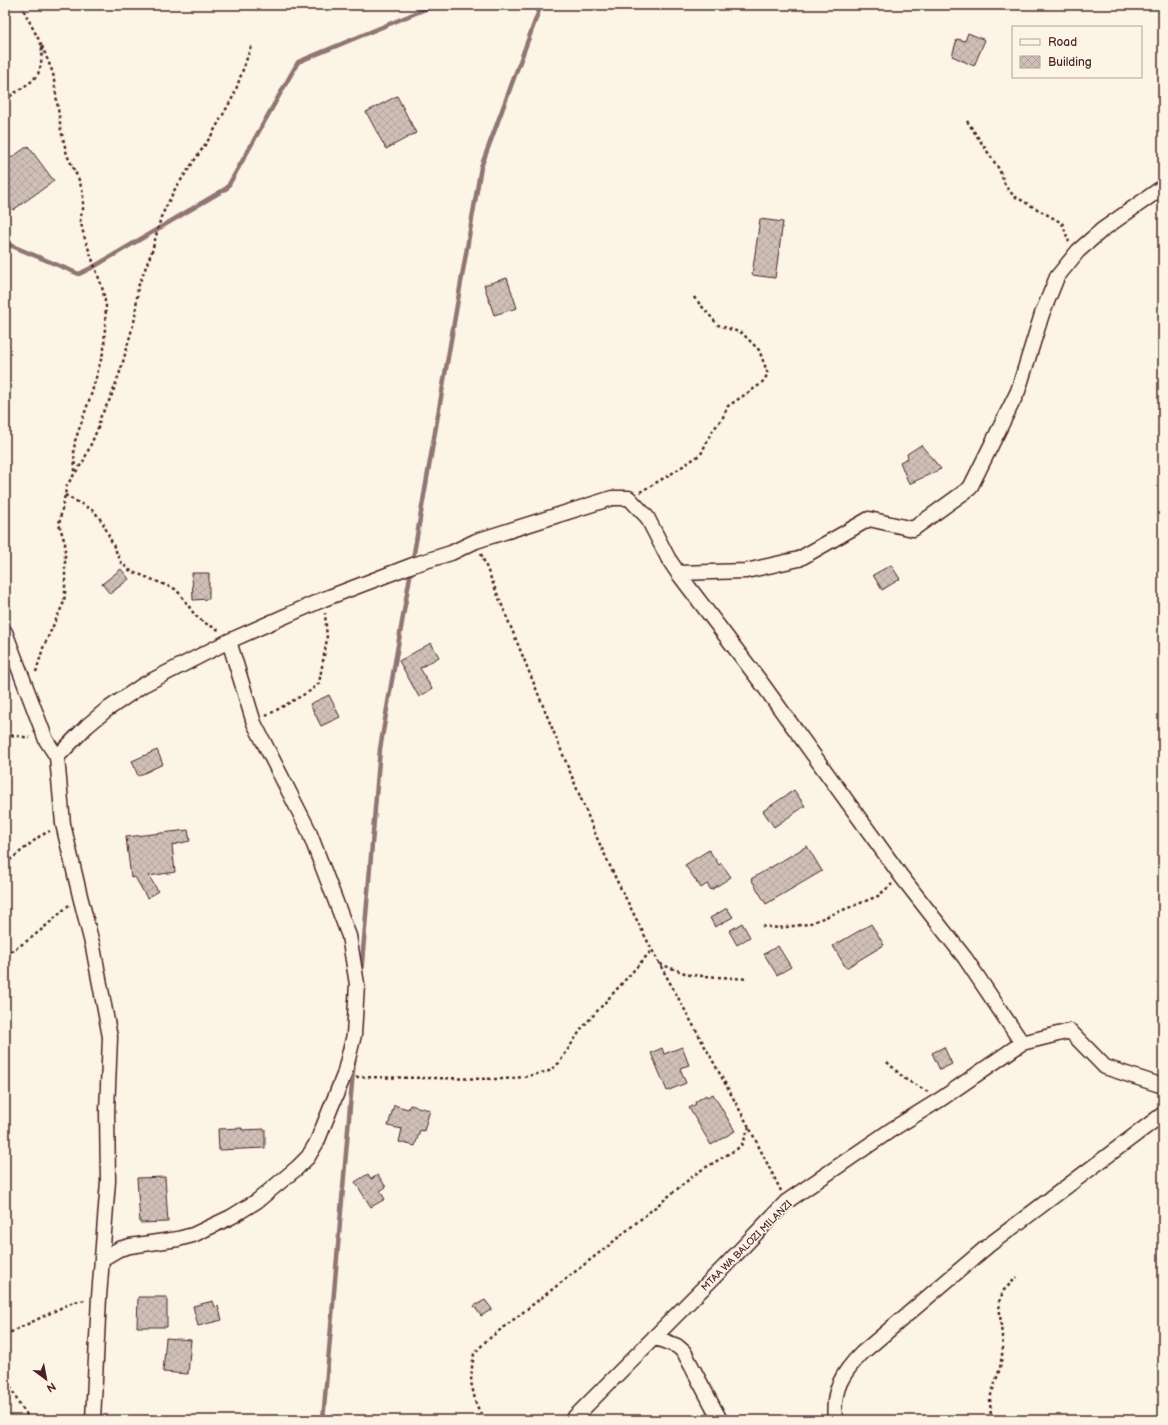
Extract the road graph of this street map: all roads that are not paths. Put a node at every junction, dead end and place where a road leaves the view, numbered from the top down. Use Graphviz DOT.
graph roads {
  1 [pos="1163,187"];
  2 [pos="678,573"];
  3 [pos="5,632"];
  4 [pos="232,640"];
  5 [pos="57,757"];
  6 [pos="1022,1043"];
  7 [pos="1163,1086"];
  8 [pos="1163,1114"];
  9 [pos="102,1259"];
  10 [pos="654,1337"];
  11 [pos="94,1420"];
  12 [pos="572,1420"];
  13 [pos="720,1420"];
  14 [pos="836,1420"];
  1 -- 2 [label="street"];
  2 -- 4 [label="street"];
  2 -- 6 [label="street"];
  3 -- 5 [label="street"];
  4 -- 5 [label="street"];
  4 -- 9 [label="street"];
  5 -- 9 [label="street"];
  6 -- 7 [label="street"];
  6 -- 10 [label="street, MTAA WA BALOZI MILANZI"];
  8 -- 14 [label="street"];
  9 -- 11 [label="street"];
  10 -- 12 [label="street, MTAA WA BALOZI MILANZI"];
  10 -- 13 [label="street"];
}
